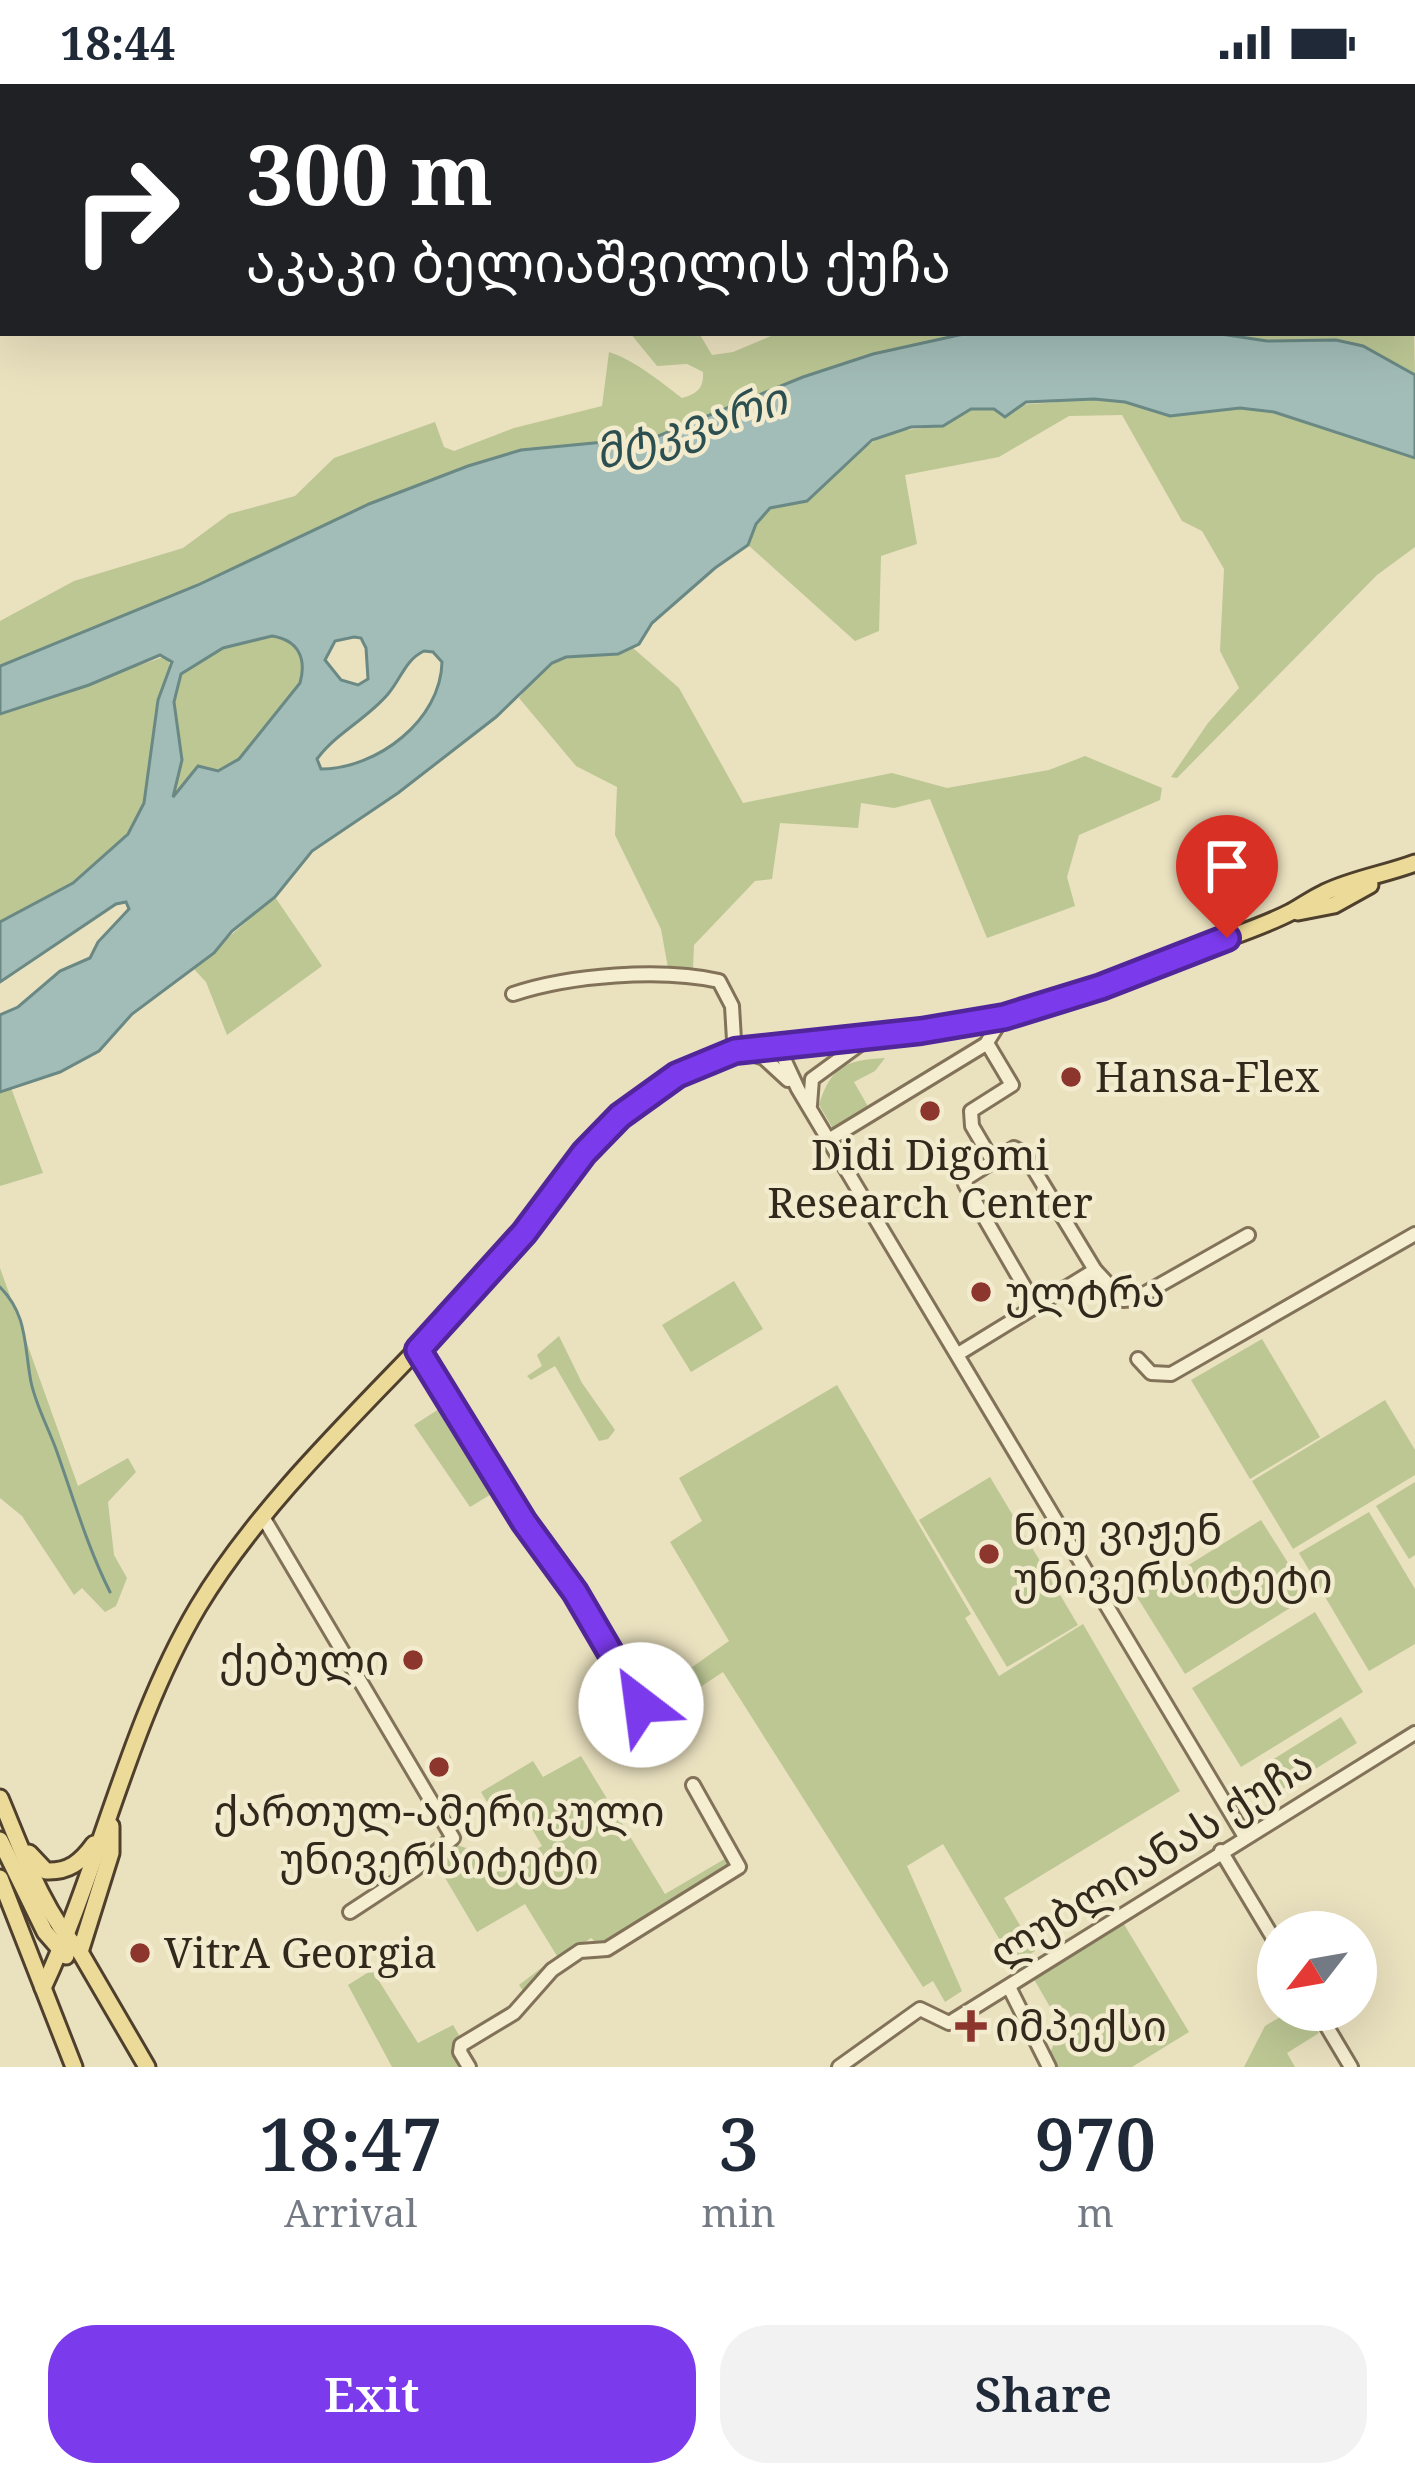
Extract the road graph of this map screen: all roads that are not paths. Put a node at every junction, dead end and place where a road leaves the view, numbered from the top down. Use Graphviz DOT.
graph roads {
  1 [pos="1407,866"];
  2 [pos="513,994"];
  3 [pos="1004,1017"];
  4 [pos="871,1036"];
  5 [pos="987,1042"];
  6 [pos="778,1046"];
  7 [pos="742,1051"];
  8 [pos="798,1089"];
  9 [pos="810,1106"];
  10 [pos="830,1139"];
  11 [pos="992,1160"];
  12 [pos="1248,1234"];
  13 [pos="1415,1234"];
  14 [pos="1095,1270"];
  15 [pos="1035,1305"];
  16 [pos="418,1350"];
  17 [pos="958,1354"];
  18 [pos="1138,1359"];
  19 [pos="263,1516"];
  20 [pos="641,1705"];
  21 [pos="1415,1733"];
  22 [pos="693,1785"];
  23 [pos="0,1798"];
  24 [pos="107,1824"];
  25 [pos="1245,1837"];
  26 [pos="8,1839"];
  27 [pos="1222,1851"];
  28 [pos="0,1878"];
  29 [pos="1257,1911"];
  30 [pos="350,1912"];
  31 [pos="63,1944"];
  32 [pos="80,1952"];
  33 [pos="1009,1987"];
  34 [pos="43,1988"];
  35 [pos="1330,2031"];
  36 [pos="74,2067"];
  37 [pos="147,2067"];
  38 [pos="469,2067"];
  39 [pos="839,2067"];
  40 [pos="1049,2067"];
  41 [pos="1351,2067"];
  1 -- 3 [label="main road"];
  2 -- 7 [label="street"];
  3 -- 4 [label="main road"];
  3 -- 5 [label="street"];
  4 -- 6 [label="main road"];
  4 -- 9 [label="street"];
  5 -- 10 [label="street"];
  5 -- 11 [label="street"];
  6 -- 7 [label="main road"];
  6 -- 8 [label="street"];
  7 -- 8 [label="street"];
  7 -- 16 [label="main road"];
  8 -- 9 [label="street"];
  9 -- 10 [label="street"];
  10 -- 17 [label="street"];
  11 -- 14 [label="street"];
  11 -- 15 [label="street"];
  12 -- 14 [label="street"];
  13 -- 18 [label="street"];
  14 -- 15 [label="street"];
  15 -- 17 [label="street"];
  16 -- 19 [label="main road"];
  16 -- 20 [label="street"];
  17 -- 25 [label="street"];
  19 -- 24 [label="main road"];
  19 -- 30 [label="street"];
  21 -- 25 [label="street, ლუბლიანას ქუჩა"];
  22 -- 38 [label="street"];
  23 -- 26 [label="main road"];
  24 -- 26 [label="main road"];
  24 -- 31 [label="main road"];
  24 -- 32 [label="main road"];
  25 -- 27 [label="street, ლუბლიანას ქუჩა"];
  26 -- 31 [label="main road"];
  27 -- 29 [label="street"];
  27 -- 33 [label="street, ლუბლიანას ქუჩა"];
  28 -- 34 [label="main road"];
  31 -- 32 [label="main road"];
  31 -- 34 [label="main road"];
  32 -- 37 [label="main road"];
  33 -- 39 [label="street, ლუბლიანას ქუჩა"];
  33 -- 40 [label="street"];
  34 -- 36 [label="main road"];
  35 -- 41 [label="street"];
}
